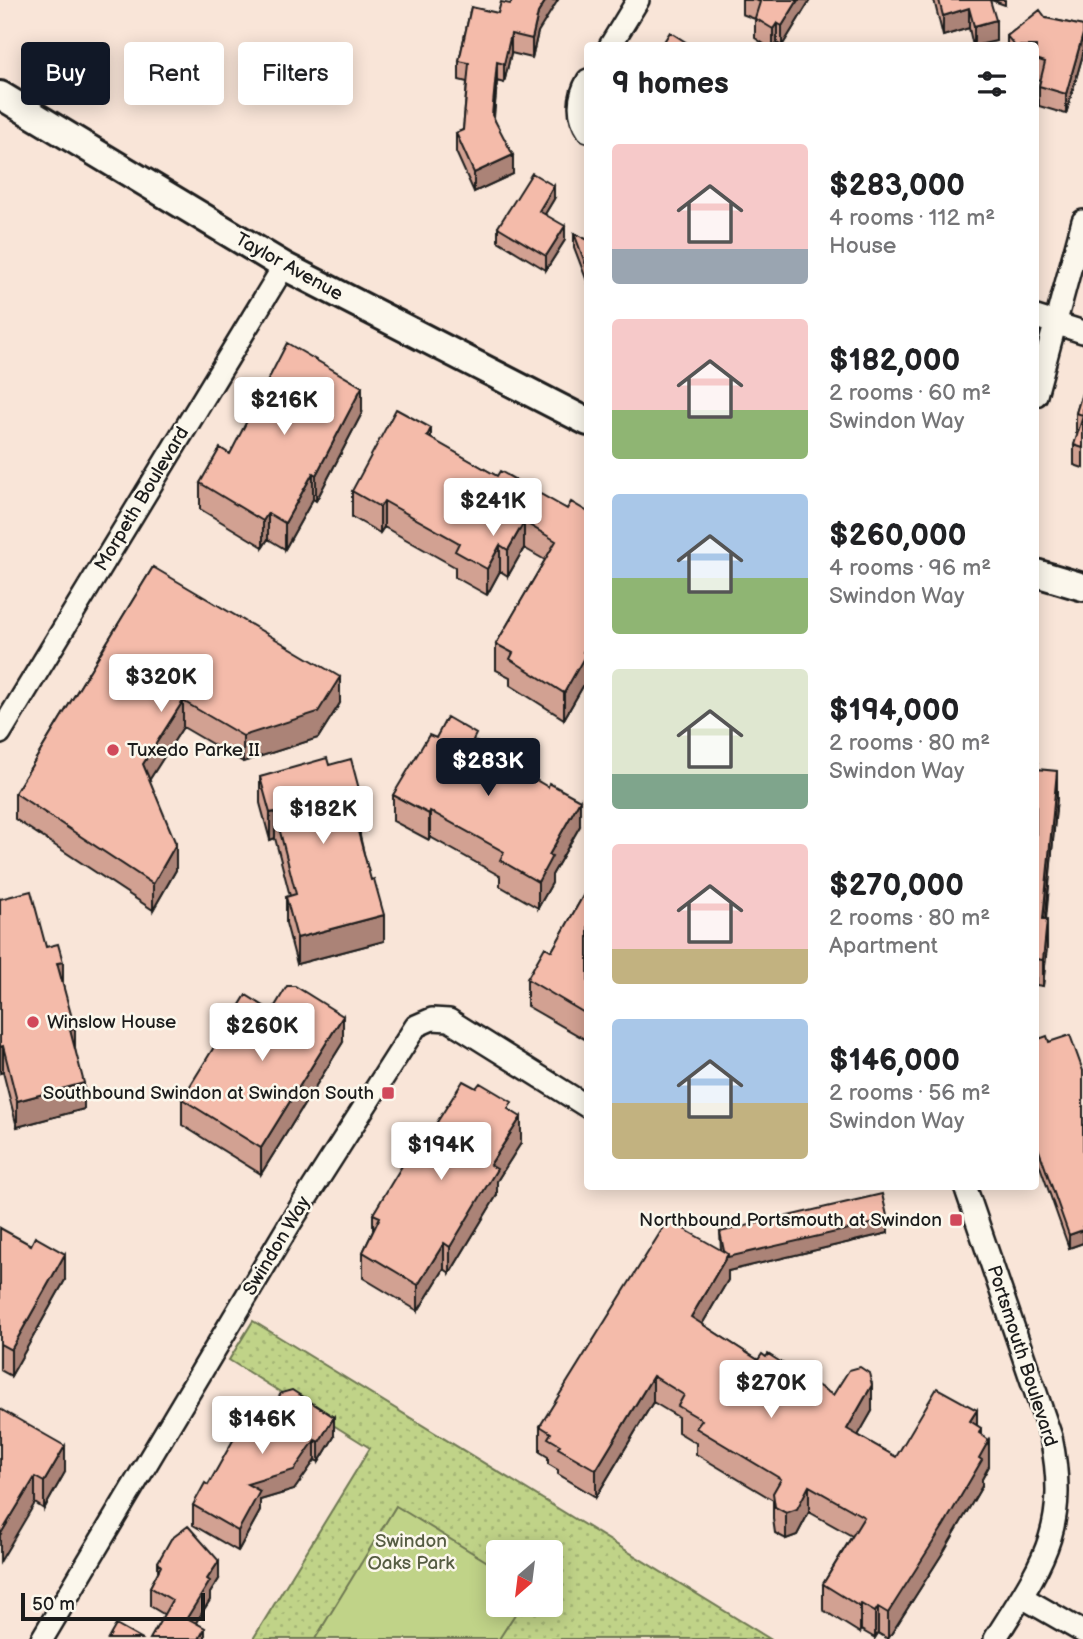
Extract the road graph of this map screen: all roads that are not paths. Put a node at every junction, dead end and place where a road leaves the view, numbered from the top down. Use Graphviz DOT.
graph roads {
  1 [pos="638,0"];
  2 [pos="612,42"];
  3 [pos="584,87"];
  4 [pos="0,95"];
  5 [pos="584,126"];
  6 [pos="1083,221"];
  7 [pos="284,266"];
  8 [pos="1046,320"];
  9 [pos="1083,332"];
  10 [pos="1039,372"];
  11 [pos="584,420"];
  12 [pos="1039,574"];
  13 [pos="1083,587"];
  14 [pos="0,733"];
  15 [pos="584,1104"];
  16 [pos="966,1190"];
  17 [pos="1021,1597"];
  18 [pos="1083,1632"];
  19 [pos="41,1639"];
  20 [pos="995,1639"];
  1 -- 2 [label="street"];
  3 -- 5 [label="street"];
  4 -- 7 [label="street, Taylor Avenue"];
  6 -- 8 [label="street"];
  7 -- 11 [label="street, Taylor Avenue"];
  7 -- 14 [label="street, Morpeth Boulevard"];
  8 -- 9 [label="street"];
  8 -- 10 [label="street"];
  12 -- 13 [label="street"];
  15 -- 19 [label="street, Swindon Way"];
  16 -- 17 [label="street, Portsmouth Boulevard"];
  17 -- 18 [label="street"];
  17 -- 20 [label="street, Portsmouth Boulevard"];
}
